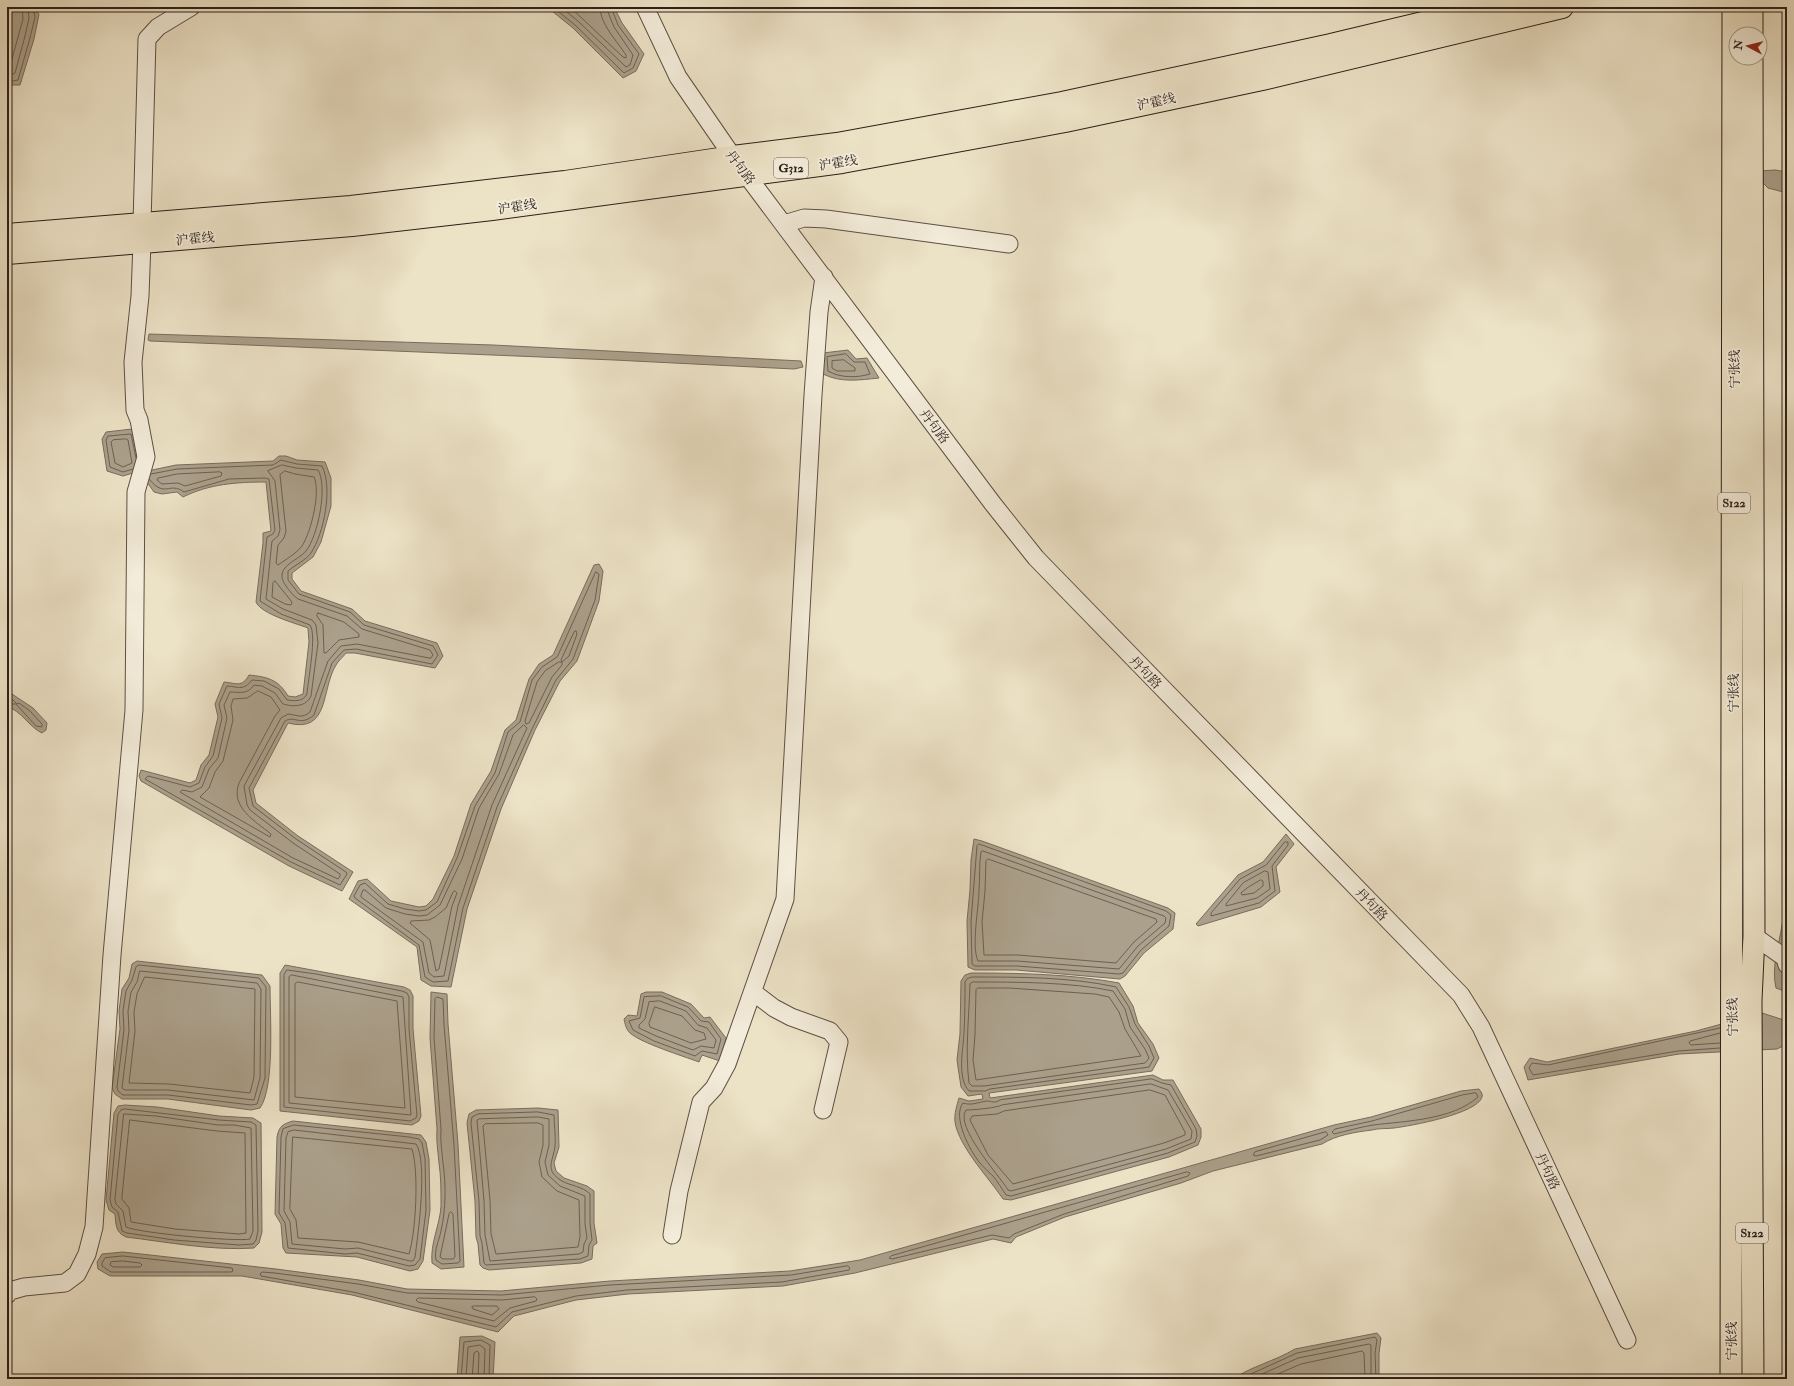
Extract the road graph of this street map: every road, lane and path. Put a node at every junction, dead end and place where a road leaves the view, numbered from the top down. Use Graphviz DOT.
graph roads {
  1 [pos="192,7"];
  2 [pos="645,7"];
  3 [pos="1490,7"];
  4 [pos="1562,7"];
  5 [pos="1733,7"];
  6 [pos="1752,7"];
  7 [pos="1752,26"];
  8 [pos="1752,66"];
  9 [pos="1260,70"];
  10 [pos="733,157"];
  11 [pos="747,174"];
  12 [pos="784,224"];
  13 [pos="142,233"];
  14 [pos="7,235"];
  15 [pos="1009,244"];
  16 [pos="7,253"];
  17 [pos="824,277"];
  18 [pos="1754,936"];
  19 [pos="1787,964"];
  20 [pos="753,992"];
  21 [pos="1741,1000"];
  22 [pos="1742,1087"];
  23 [pos="823,1110"];
  24 [pos="672,1235"];
  25 [pos="7,1295"];
  26 [pos="1627,1340"];
  27 [pos="1731,1379"];
  28 [pos="1753,1379"];
  1 -- 13 [label="street"];
  2 -- 10 [label="street, 丹句路"];
  3 -- 9 [label="highway, 沪霍线 / G312"];
  4 -- 9 [label="highway, 沪霍线 / G312"];
  5 -- 21 [label="main road, 宁张线 / S122"];
  6 -- 7 [label="main road"];
  8 -- 18 [label="main road, 宁张线 / S122"];
  9 -- 10 [label="highway, 沪霍线 / G312"];
  9 -- 11 [label="highway, 沪霍线 / G312"];
  10 -- 11 [label="street, 丹句路"];
  10 -- 13 [label="highway, 沪霍线 / G312"];
  11 -- 12 [label="street, 丹句路"];
  11 -- 13 [label="highway, 沪霍线 / G312"];
  12 -- 15 [label="street"];
  12 -- 17 [label="street, 丹句路"];
  13 -- 14 [label="highway, 沪霍线 / G312"];
  13 -- 16 [label="highway, 沪霍线 / G312"];
  13 -- 25 [label="street"];
  17 -- 20 [label="street"];
  17 -- 26 [label="street, 丹句路"];
  18 -- 19 [label="street"];
  18 -- 21 [label="main road, 宁张线 / S122"];
  20 -- 23 [label="street"];
  20 -- 24 [label="street"];
  21 -- 22 [label="main road, 宁张线 / S122"];
  22 -- 27 [label="main road, 宁张线 / S122"];
  22 -- 28 [label="main road, 宁张线 / S122"];
}
